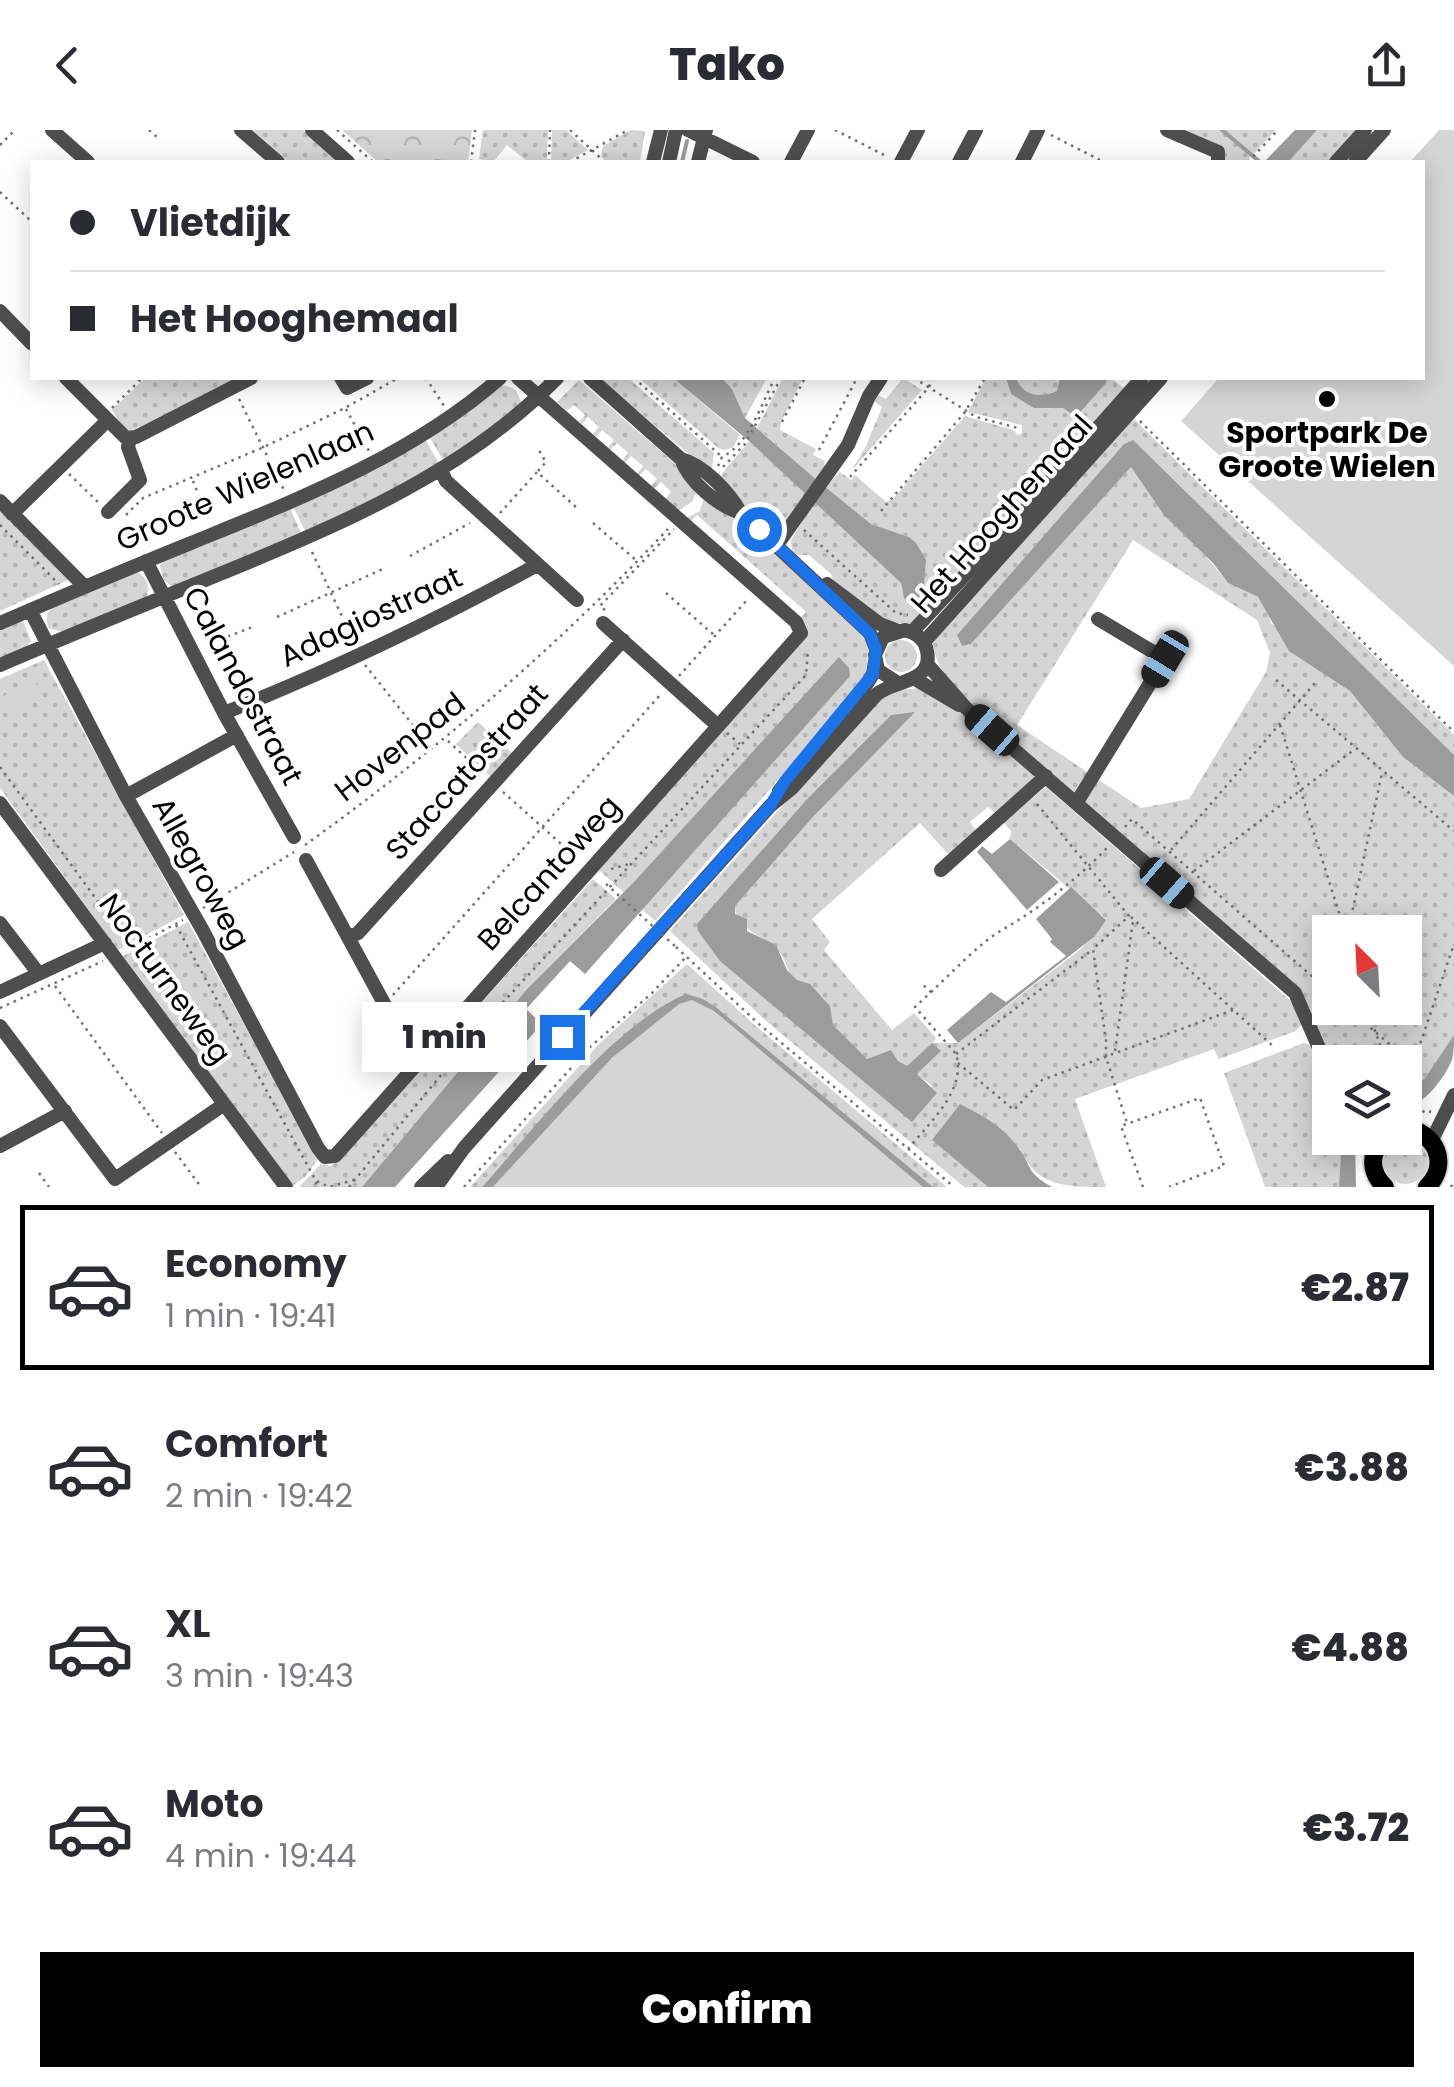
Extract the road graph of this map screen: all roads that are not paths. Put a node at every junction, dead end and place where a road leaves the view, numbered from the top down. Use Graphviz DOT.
graph roads {
  1 [pos="52,130"];
  2 [pos="241,130"];
  3 [pos="312,130"];
  4 [pos="661,130"];
  5 [pos="676,130"];
  6 [pos="688,130"];
  7 [pos="808,130"];
  8 [pos="918,130"];
  9 [pos="976,130"];
  10 [pos="1039,130"];
  11 [pos="1167,130"];
  12 [pos="1365,130"];
  13 [pos="1384,130"];
  14 [pos="705,134"];
  15 [pos="86,160"];
  16 [pos="276,160"];
  17 [pos="346,160"];
  18 [pos="654,160"];
  19 [pos="670,160"];
  20 [pos="698,160"];
  21 [pos="750,160"];
  22 [pos="793,160"];
  23 [pos="895,160"];
  24 [pos="961,160"];
  25 [pos="1023,160"];
  26 [pos="1219,160"];
  27 [pos="1338,160"];
  28 [pos="1356,160"];
  29 [pos="0,311"];
  30 [pos="30,342"];
  31 [pos="68,380"];
  32 [pos="247,380"];
  33 [pos="342,380"];
  34 [pos="363,380"];
  35 [pos="497,380"];
  36 [pos="520,380"];
  37 [pos="556,380"];
  38 [pos="592,380"];
  39 [pos="880,380"];
  40 [pos="1140,380"];
  41 [pos="1159,380"];
  42 [pos="540,396"];
  43 [pos="106,418"];
  44 [pos="130,439"];
  45 [pos="681,459"];
  46 [pos="441,470"];
  47 [pos="0,501"];
  48 [pos="745,508"];
  49 [pos="108,512"];
  50 [pos="12,514"];
  51 [pos="777,545"];
  52 [pos="146,561"];
  53 [pos="537,564"];
  54 [pos="802,568"];
  55 [pos="85,587"];
  56 [pos="163,597"];
  57 [pos="582,606"];
  58 [pos="30,610"];
  59 [pos="1098,619"];
  60 [pos="608,620"];
  61 [pos="0,623"];
  62 [pos="911,635"];
  63 [pos="623,640"];
  64 [pos="45,645"];
  65 [pos="875,655"];
  66 [pos="927,664"];
  67 [pos="0,665"];
  68 [pos="916,678"];
  69 [pos="898,683"];
  70 [pos="965,706"];
  71 [pos="224,713"];
  72 [pos="718,726"];
  73 [pos="237,736"];
  74 [pos="1046,776"];
  75 [pos="126,796"];
  76 [pos="1077,802"];
  77 [pos="0,803"];
  78 [pos="770,806"];
  79 [pos="294,837"];
  80 [pos="306,860"];
  81 [pos="941,870"];
  82 [pos="0,923"];
  83 [pos="349,938"];
  84 [pos="109,950"];
  85 [pos="39,974"];
  86 [pos="0,992"];
  87 [pos="0,1026"];
  88 [pos="1318,1045"];
  89 [pos="417,1064"];
  90 [pos="1453,1097"];
  91 [pos="223,1105"];
  92 [pos="65,1111"];
  93 [pos="1422,1128"];
  94 [pos="1422,1136"];
  95 [pos="0,1146"];
  96 [pos="464,1148"];
  97 [pos="1374,1155"];
  98 [pos="330,1158"];
  99 [pos="1444,1183"];
  100 [pos="286,1187"];
  101 [pos="421,1187"];
  102 [pos="436,1187"];
  103 [pos="1384,1187"];
  1 -- 15 [label="street"];
  2 -- 16 [label="street"];
  3 -- 17 [label="street"];
  4 -- 18 [label="street"];
  5 -- 19 [label="street"];
  6 -- 14 [label="street"];
  7 -- 22 [label="street"];
  8 -- 23 [label="street"];
  9 -- 24 [label="street"];
  10 -- 25 [label="street"];
  11 -- 26 [label="street"];
  12 -- 27 [label="street"];
  13 -- 28 [label="street"];
  14 -- 20 [label="street"];
  14 -- 21 [label="street"];
  29 -- 30 [label="street"];
  31 -- 43 [label="street"];
  32 -- 44 [label="street"];
  33 -- 34 [label="street"];
  35 -- 52 [label="street, Groote Wielenlaan"];
  36 -- 42 [label="street"];
  37 -- 42 [label="street"];
  38 -- 45 [label="street"];
  39 -- 51 [label="street"];
  40 -- 62 [label="street, Het Hooghemaal"];
  41 -- 62 [label="street, Het Hooghemaal"];
  42 -- 46 [label="street"];
  42 -- 72 [label="street, Belcantoweg"];
  43 -- 44 [label="street"];
  43 -- 50 [label="street"];
  44 -- 49 [label="street"];
  45 -- 48 [label="street"];
  45 -- 48 [label="street"];
  46 -- 53 [label="street"];
  46 -- 56 [label="street"];
  47 -- 50 [label="street"];
  48 -- 51 [label="street"];
  50 -- 55 [label="street"];
  51 -- 54 [label="street"];
  52 -- 55 [label="street, Groote Wielenlaan"];
  52 -- 56 [label="street, Calandostraat"];
  53 -- 57 [label="street"];
  53 -- 71 [label="street, Adagiostraat"];
  54 -- 62 [label="street"];
  54 -- 65 [label="street"];
  55 -- 58 [label="street, Groote Wielenlaan"];
  56 -- 64 [label="street"];
  56 -- 71 [label="street, Calandostraat"];
  58 -- 61 [label="street, Groote Wielenlaan"];
  58 -- 64 [label="street, Allegroweg"];
  59 -- 76 [label="street"];
  60 -- 63 [label="street"];
  62 -- 65 [label="street"];
  62 -- 66 [label="street"];
  63 -- 72 [label="street"];
  63 -- 83 [label="street, Staccatostraat"];
  64 -- 67 [label="street"];
  64 -- 75 [label="street, Allegroweg"];
  65 -- 69 [label="street"];
  65 -- 78 [label="street"];
  66 -- 68 [label="street"];
  66 -- 70 [label="street"];
  68 -- 69 [label="street"];
  68 -- 70 [label="street"];
  69 -- 78 [label="street"];
  70 -- 74 [label="street"];
  71 -- 73 [label="street, Calandostraat"];
  72 -- 89 [label="street, Belcantoweg"];
  73 -- 75 [label="street"];
  73 -- 79 [label="street, Calandostraat"];
  74 -- 76 [label="street"];
  74 -- 81 [label="street"];
  75 -- 98 [label="street, Allegroweg"];
  76 -- 88 [label="street"];
  77 -- 84 [label="street, Nocturneweg"];
  78 -- 96 [label="street"];
  80 -- 83 [label="street"];
  82 -- 85 [label="street"];
  83 -- 89 [label="street"];
  84 -- 85 [label="street"];
  84 -- 91 [label="street, Nocturneweg"];
  85 -- 86 [label="street"];
  87 -- 92 [label="street"];
  89 -- 98 [label="street, Belcantoweg"];
  90 -- 93 [label="street"];
  91 -- 92 [label="street"];
  91 -- 100 [label="street, Nocturneweg"];
  92 -- 95 [label="street"];
  94 -- 99 [label="main road"];
  96 -- 101 [label="street"];
  96 -- 102 [label="street"];
  97 -- 103 [label="main road"];
}
